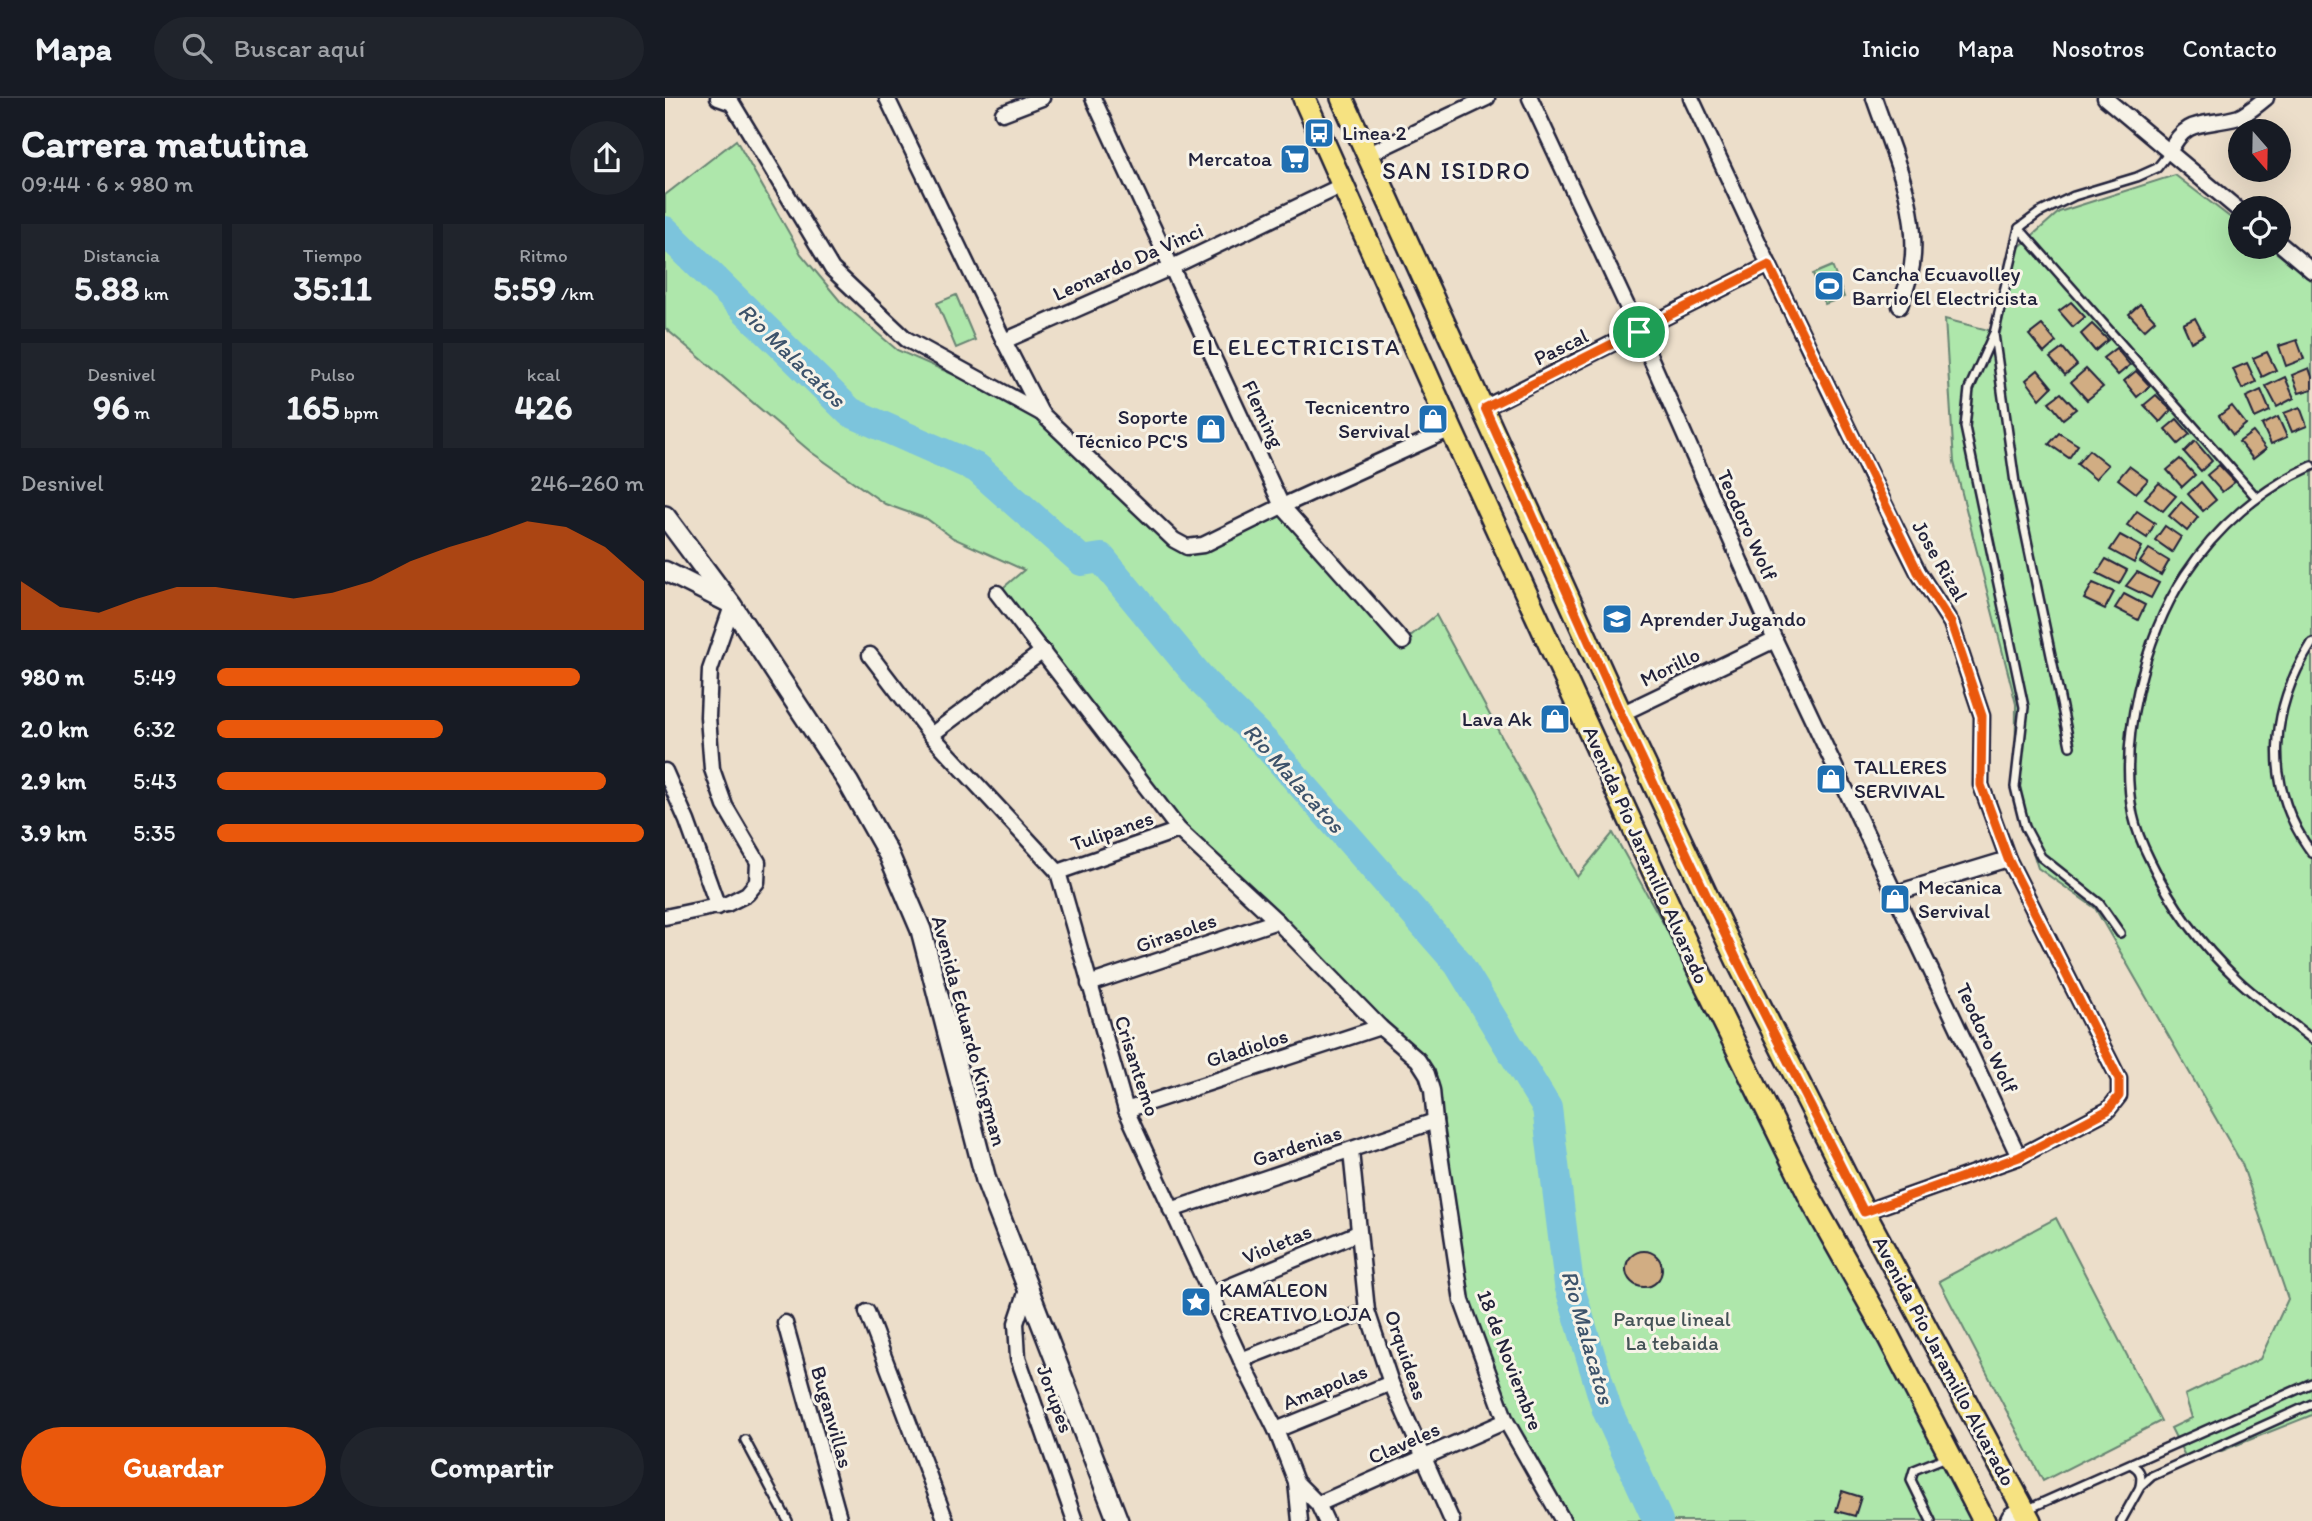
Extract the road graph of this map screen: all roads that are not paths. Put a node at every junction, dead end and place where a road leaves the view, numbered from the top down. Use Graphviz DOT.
graph roads {
  1 [pos="718,98"];
  2 [pos="887,98"];
  3 [pos="1042,98"];
  4 [pos="1093,98"];
  5 [pos="1304,98"];
  6 [pos="1342,98"];
  7 [pos="1486,98"];
  8 [pos="1530,98"];
  9 [pos="1691,98"];
  10 [pos="1874,98"];
  11 [pos="2105,98"];
  12 [pos="2266,98"];
  13 [pos="1003,113"];
  14 [pos="2169,153"];
  15 [pos="1369,154"];
  16 [pos="1343,185"];
  17 [pos="2228,201"];
  18 [pos="2019,228"];
  19 [pos="2291,253"];
  20 [pos="1769,265"];
  21 [pos="1172,267"];
  22 [pos="2312,271"];
  23 [pos="1900,306"];
  24 [pos="1639,332"];
  25 [pos="1994,334"];
  26 [pos="1004,341"];
  27 [pos="1485,408"];
  28 [pos="1041,413"];
  29 [pos="1451,429"];
  30 [pos="2312,466"];
  31 [pos="2256,497"];
  32 [pos="1282,506"];
  33 [pos="665,516"];
  34 [pos="665,571"];
  35 [pos="997,593"];
  36 [pos="730,604"];
  37 [pos="1776,640"];
  38 [pos="1403,642"];
  39 [pos="2312,643"];
  40 [pos="1043,651"];
  41 [pos="870,655"];
  42 [pos="1621,714"];
  43 [pos="931,736"];
  44 [pos="2070,746"];
  45 [pos="665,771"];
  46 [pos="1179,830"];
  47 [pos="2312,853"];
  48 [pos="2008,859"];
  49 [pos="1058,872"];
  50 [pos="1896,893"];
  51 [pos="718,907"];
  52 [pos="665,917"];
  53 [pos="1277,921"];
  54 [pos="2120,933"];
  55 [pos="1089,984"];
  56 [pos="1380,1027"];
  57 [pos="2311,1034"];
  58 [pos="1126,1110"];
  59 [pos="1435,1121"];
  60 [pos="1351,1151"];
  61 [pos="2019,1157"];
  62 [pos="1171,1210"];
  63 [pos="1864,1212"];
  64 [pos="1359,1233"];
  65 [pos="1027,1290"];
  66 [pos="1211,1294"];
  67 [pos="1367,1311"];
  68 [pos="867,1312"];
  69 [pos="785,1323"];
  70 [pos="1241,1360"];
  71 [pos="1391,1383"];
  72 [pos="2312,1383"];
  73 [pos="2312,1404"];
  74 [pos="1506,1421"];
  75 [pos="1276,1430"];
  76 [pos="744,1440"];
  77 [pos="1951,1455"];
  78 [pos="1423,1457"];
  79 [pos="2132,1465"];
  80 [pos="1296,1482"];
  81 [pos="2140,1487"];
  82 [pos="1318,1504"];
  83 [pos="2021,1517"];
  84 [pos="1069,1519"];
  85 [pos="788,1521"];
  86 [pos="840,1521"];
  87 [pos="946,1521"];
  88 [pos="1118,1521"];
  89 [pos="1300,1521"];
  90 [pos="1326,1521"];
  91 [pos="1452,1521"];
  92 [pos="1563,1521"];
  93 [pos="1931,1521"];
  94 [pos="1984,1521"];
  95 [pos="2121,1521"];
  1 -- 28 [label="street"];
  2 -- 26 [label="street"];
  3 -- 13 [label="street"];
  4 -- 21 [label="street, Fleming"];
  5 -- 16 [label="main road, Avenida Pío Jaramillo Alvarado"];
  6 -- 15 [label="main road, Avenida Pío Jaramillo Alvarado"];
  7 -- 15 [label="street"];
  8 -- 24 [label="street, Teodoro Wolf"];
  9 -- 20 [label="street, Jose Rizal"];
  10 -- 23 [label="street"];
  11 -- 14 [label="street"];
  12 -- 14 [label="street"];
  14 -- 17 [label="street"];
  14 -- 18 [label="lane"];
  15 -- 27 [label="main road, Avenida Pío Jaramillo Alvarado"];
  16 -- 21 [label="street, Leonardo Da Vinci"];
  16 -- 29 [label="main road, Avenida Pío Jaramillo Alvarado"];
  18 -- 25 [label="lane"];
  18 -- 31 [label="lane"];
  19 -- 22 [label="street"];
  20 -- 24 [label="street, Pascal"];
  20 -- 48 [label="street, Jose Rizal"];
  21 -- 26 [label="street, Leonardo Da Vinci"];
  21 -- 32 [label="street, Fleming"];
  24 -- 27 [label="street, Pascal"];
  24 -- 37 [label="street, Teodoro Wolf"];
  25 -- 44 [label="lane"];
  25 -- 54 [label="lane"];
  26 -- 28 [label="street"];
  27 -- 42 [label="main road, Avenida Pío Jaramillo Alvarado"];
  28 -- 32 [label="street"];
  29 -- 32 [label="street"];
  29 -- 77 [label="main road, Avenida Pío Jaramillo Alvarado"];
  30 -- 31 [label="lane"];
  31 -- 57 [label="lane"];
  32 -- 38 [label="street, Fleming"];
  33 -- 36 [label="main road, Avenida Eduardo Kingman"];
  34 -- 36 [label="street"];
  35 -- 40 [label="street, 18 de Noviembre"];
  36 -- 51 [label="street"];
  36 -- 65 [label="main road, Avenida Eduardo Kingman"];
  37 -- 42 [label="street, Morillo"];
  37 -- 50 [label="street, Teodoro Wolf"];
  39 -- 47 [label="lane"];
  40 -- 43 [label="street"];
  40 -- 46 [label="street, 18 de Noviembre"];
  41 -- 43 [label="street, Crisantemo"];
  42 -- 63 [label="main road, Avenida Pío Jaramillo Alvarado"];
  43 -- 49 [label="street, Crisantemo"];
  45 -- 51 [label="street"];
  46 -- 49 [label="street, Tulipanes"];
  46 -- 53 [label="street, 18 de Noviembre"];
  48 -- 50 [label="street"];
  48 -- 61 [label="street, Jose Rizal"];
  49 -- 55 [label="street, Crisantemo"];
  50 -- 61 [label="street, Teodoro Wolf"];
  51 -- 52 [label="street"];
  53 -- 55 [label="street, Girasoles"];
  53 -- 56 [label="street, 18 de Noviembre"];
  55 -- 58 [label="street, Crisantemo"];
  56 -- 58 [label="street, Gladiolos"];
  56 -- 59 [label="street, 18 de Noviembre"];
  58 -- 62 [label="street, Crisantemo"];
  59 -- 60 [label="street, Gardenias"];
  59 -- 74 [label="street, 18 de Noviembre"];
  60 -- 62 [label="street, Gardenias"];
  60 -- 64 [label="street, Orquideas"];
  61 -- 63 [label="street"];
  62 -- 66 [label="street, Crisantemo"];
  63 -- 83 [label="main road, Avenida Pío Jaramillo Alvarado"];
  64 -- 66 [label="street, Violetas"];
  64 -- 67 [label="street, Orquideas"];
  65 -- 84 [label="street, Jorupes"];
  65 -- 88 [label="main road, Avenida Eduardo Kingman"];
  66 -- 70 [label="street, Crisantemo"];
  67 -- 70 [label="street"];
  67 -- 71 [label="street, Orquideas"];
  68 -- 87 [label="street"];
  69 -- 86 [label="street, Buganvillas"];
  70 -- 75 [label="street, Crisantemo"];
  71 -- 75 [label="street, Amapolas"];
  71 -- 78 [label="street, Orquideas"];
  72 -- 79 [label="lane"];
  73 -- 81 [label="lane"];
  74 -- 78 [label="street, Claveles"];
  74 -- 92 [label="street, 18 de Noviembre"];
  75 -- 80 [label="street, Crisantemo"];
  76 -- 85 [label="lane"];
  77 -- 93 [label="lane"];
  77 -- 94 [label="main road, Avenida Pío Jaramillo Alvarado"];
  78 -- 82 [label="street, Claveles"];
  78 -- 91 [label="street, Orquideas"];
  79 -- 81 [label="lane"];
  79 -- 83 [label="lane"];
  80 -- 82 [label="street, Crisantemo"];
  80 -- 89 [label="street"];
  81 -- 95 [label="lane"];
  82 -- 90 [label="street, Crisantemo"];
}
